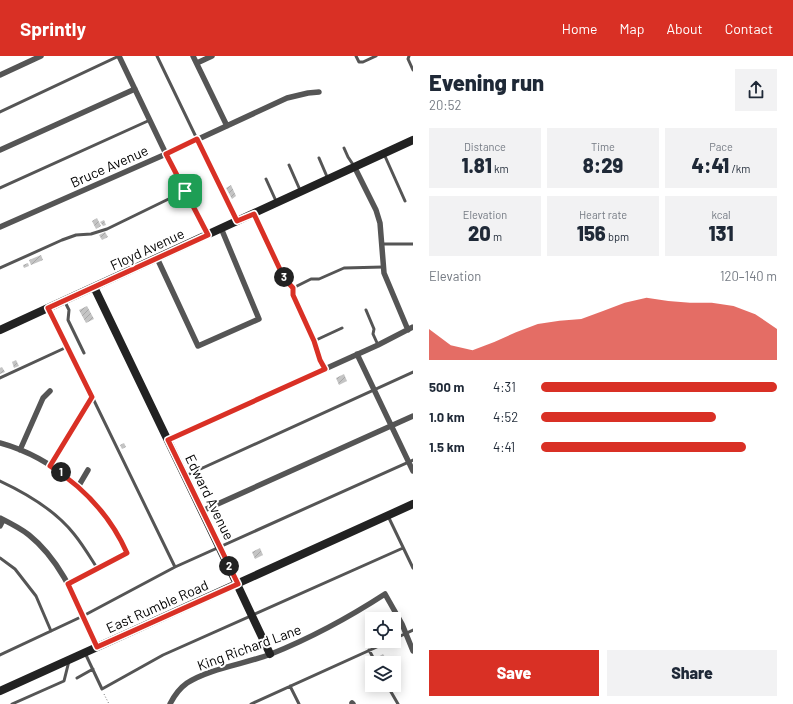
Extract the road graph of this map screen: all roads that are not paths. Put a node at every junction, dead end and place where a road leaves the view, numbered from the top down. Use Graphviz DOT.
graph roads {
  1 [pos="41,56"];
  2 [pos="119,56"];
  3 [pos="157,56"];
  4 [pos="193,56"];
  5 [pos="212,56"];
  6 [pos="356,56"];
  7 [pos="376,56"];
  8 [pos="409,56"];
  9 [pos="197,63"];
  10 [pos="412,67"];
  11 [pos="0,75"];
  12 [pos="135,89"];
  13 [pos="319,92"];
  14 [pos="0,112"];
  15 [pos="150,120"];
  16 [pos="227,126"];
  17 [pos="197,139"];
  18 [pos="413,140"];
  19 [pos="344,148"];
  20 [pos="0,150"];
  21 [pos="166,154"];
  22 [pos="384,154"];
  23 [pos="319,158"];
  24 [pos="289,165"];
  25 [pos="354,166"];
  26 [pos="266,179"];
  27 [pos="328,179"];
  28 [pos="0,188"];
  29 [pos="185,191"];
  30 [pos="301,192"];
  31 [pos="405,201"];
  32 [pos="277,203"];
  33 [pos="254,214"];
  34 [pos="237,221"];
  35 [pos="0,227"];
  36 [pos="221,228"];
  37 [pos="208,235"];
  38 [pos="382,244"];
  39 [pos="413,244"];
  40 [pos="157,258"];
  41 [pos="383,267"];
  42 [pos="0,268"];
  43 [pos="94,287"];
  44 [pos="293,288"];
  45 [pos="64,301"];
  46 [pos="48,308"];
  47 [pos="366,310"];
  48 [pos="1,328"];
  49 [pos="342,328"];
  50 [pos="410,328"];
  51 [pos="314,341"];
  52 [pos="378,345"];
  53 [pos="67,348"];
  54 [pos="84,353"];
  55 [pos="357,354"];
  56 [pos="325,369"];
  57 [pos="413,372"];
  58 [pos="0,378"];
  59 [pos="374,390"];
  60 [pos="50,391"];
  61 [pos="92,397"];
  62 [pos="413,416"];
  63 [pos="391,426"];
  64 [pos="168,440"];
  65 [pos="0,443"];
  66 [pos="20,450"];
  67 [pos="411,461"];
  68 [pos="50,466"];
  69 [pos="88,470"];
  70 [pos="413,471"];
  71 [pos="185,476"];
  72 [pos="0,481"];
  73 [pos="78,486"];
  74 [pos="413,504"];
  75 [pos="202,511"];
  76 [pos="388,516"];
  77 [pos="2,519"];
  78 [pos="0,526"];
  79 [pos="220,547"];
  80 [pos="403,548"];
  81 [pos="0,558"];
  82 [pos="175,567"];
  83 [pos="97,568"];
  84 [pos="413,568"];
  85 [pos="68,584"];
  86 [pos="238,584"];
  87 [pos="83,616"];
  88 [pos="252,616"];
  89 [pos="413,630"];
  90 [pos="52,631"];
  91 [pos="406,634"];
  92 [pos="401,636"];
  93 [pos="97,647"];
  94 [pos="374,648"];
  95 [pos="369,650"];
  96 [pos="413,651"];
  97 [pos="85,653"];
  98 [pos="270,654"];
  99 [pos="0,655"];
  100 [pos="372,656"];
  101 [pos="70,660"];
  102 [pos="93,669"];
  103 [pos="77,678"];
  104 [pos="290,686"];
  105 [pos="0,692"];
  106 [pos="392,692"];
  107 [pos="12,704"];
  108 [pos="170,704"];
  109 [pos="251,704"];
  110 [pos="299,704"];
  111 [pos="398,704"];
  1 -- 11 [label="street"];
  2 -- 12 [label="street"];
  2 -- 14 [label="lane"];
  3 -- 17 [label="lane"];
  4 -- 9 [label="street"];
  5 -- 9 [label="street"];
  6 -- 7 [label="lane"];
  8 -- 10 [label="lane"];
  9 -- 16 [label="street"];
  12 -- 15 [label="street"];
  12 -- 20 [label="street"];
  13 -- 16 [label="street, Bruce Avenue"];
  15 -- 21 [label="street"];
  15 -- 28 [label="lane"];
  16 -- 17 [label="street, Bruce Avenue"];
  17 -- 21 [label="street, Bruce Avenue"];
  17 -- 34 [label="lane"];
  18 -- 22 [label="street, Floyd Avenue"];
  19 -- 25 [label="lane"];
  21 -- 29 [label="street"];
  21 -- 35 [label="street, Bruce Avenue"];
  22 -- 25 [label="street, Floyd Avenue"];
  22 -- 31 [label="lane"];
  23 -- 27 [label="lane"];
  24 -- 30 [label="lane"];
  25 -- 27 [label="street, Floyd Avenue"];
  25 -- 38 [label="street"];
  26 -- 32 [label="lane"];
  27 -- 30 [label="street, Floyd Avenue"];
  29 -- 37 [label="street"];
  29 -- 42 [label="lane"];
  30 -- 32 [label="street, Floyd Avenue"];
  32 -- 33 [label="street, Floyd Avenue"];
  33 -- 34 [label="street, Floyd Avenue"];
  33 -- 44 [label="lane"];
  34 -- 36 [label="street, Floyd Avenue"];
  36 -- 37 [label="street, Floyd Avenue"];
  36 -- 40 [label="street"];
  37 -- 40 [label="street, Floyd Avenue"];
  38 -- 39 [label="lane"];
  38 -- 41 [label="street"];
  40 -- 43 [label="street, Floyd Avenue"];
  41 -- 44 [label="lane"];
  41 -- 50 [label="street"];
  43 -- 45 [label="street, Floyd Avenue"];
  43 -- 64 [label="street, Edward Avenue"];
  44 -- 51 [label="lane"];
  45 -- 46 [label="street, Floyd Avenue"];
  45 -- 54 [label="lane"];
  46 -- 48 [label="street, Floyd Avenue"];
  46 -- 53 [label="lane"];
  47 -- 52 [label="lane"];
  49 -- 51 [label="lane"];
  50 -- 52 [label="street"];
  51 -- 56 [label="lane"];
  52 -- 55 [label="street"];
  53 -- 58 [label="lane"];
  53 -- 61 [label="lane"];
  55 -- 56 [label="street"];
  55 -- 59 [label="street"];
  56 -- 64 [label="street"];
  57 -- 59 [label="lane"];
  59 -- 63 [label="street"];
  59 -- 71 [label="lane"];
  60 -- 66 [label="street"];
  61 -- 68 [label="lane"];
  61 -- 82 [label="lane"];
  62 -- 63 [label="street"];
  63 -- 67 [label="street"];
  63 -- 75 [label="street"];
  64 -- 71 [label="street, Edward Avenue"];
  65 -- 66 [label="street"];
  66 -- 68 [label="street"];
  67 -- 70 [label="street"];
  67 -- 79 [label="lane"];
  68 -- 73 [label="street"];
  69 -- 73 [label="street"];
  71 -- 75 [label="street, Edward Avenue"];
  72 -- 83 [label="lane"];
  73 -- 83 [label="street"];
  74 -- 76 [label="street, East Rumble Road"];
  75 -- 79 [label="street, Edward Avenue"];
  76 -- 80 [label="lane"];
  76 -- 86 [label="street, East Rumble Road"];
  77 -- 78 [label="street"];
  77 -- 85 [label="street"];
  79 -- 82 [label="lane"];
  79 -- 86 [label="street, Edward Avenue"];
  80 -- 84 [label="lane"];
  80 -- 88 [label="lane"];
  81 -- 90 [label="lane"];
  82 -- 87 [label="lane"];
  83 -- 85 [label="street"];
  85 -- 87 [label="street"];
  86 -- 88 [label="street, Edward Avenue"];
  86 -- 93 [label="street, East Rumble Road"];
  87 -- 90 [label="lane"];
  87 -- 93 [label="street"];
  88 -- 98 [label="street, Edward Avenue"];
  88 -- 102 [label="lane"];
  89 -- 91 [label="lane"];
  90 -- 99 [label="lane"];
  91 -- 92 [label="lane"];
  91 -- 96 [label="street"];
  91 -- 98 [label="street, King Richard Lane"];
  93 -- 97 [label="street, East Rumble Road"];
  94 -- 95 [label="lane"];
  95 -- 100 [label="lane"];
  95 -- 104 [label="lane"];
  97 -- 101 [label="street, East Rumble Road"];
  97 -- 102 [label="lane"];
  98 -- 108 [label="street, King Richard Lane"];
  101 -- 105 [label="street, East Rumble Road"];
  101 -- 107 [label="lane"];
  102 -- 103 [label="lane"];
  104 -- 109 [label="lane"];
  104 -- 110 [label="lane"];
  106 -- 111 [label="lane"];
}
